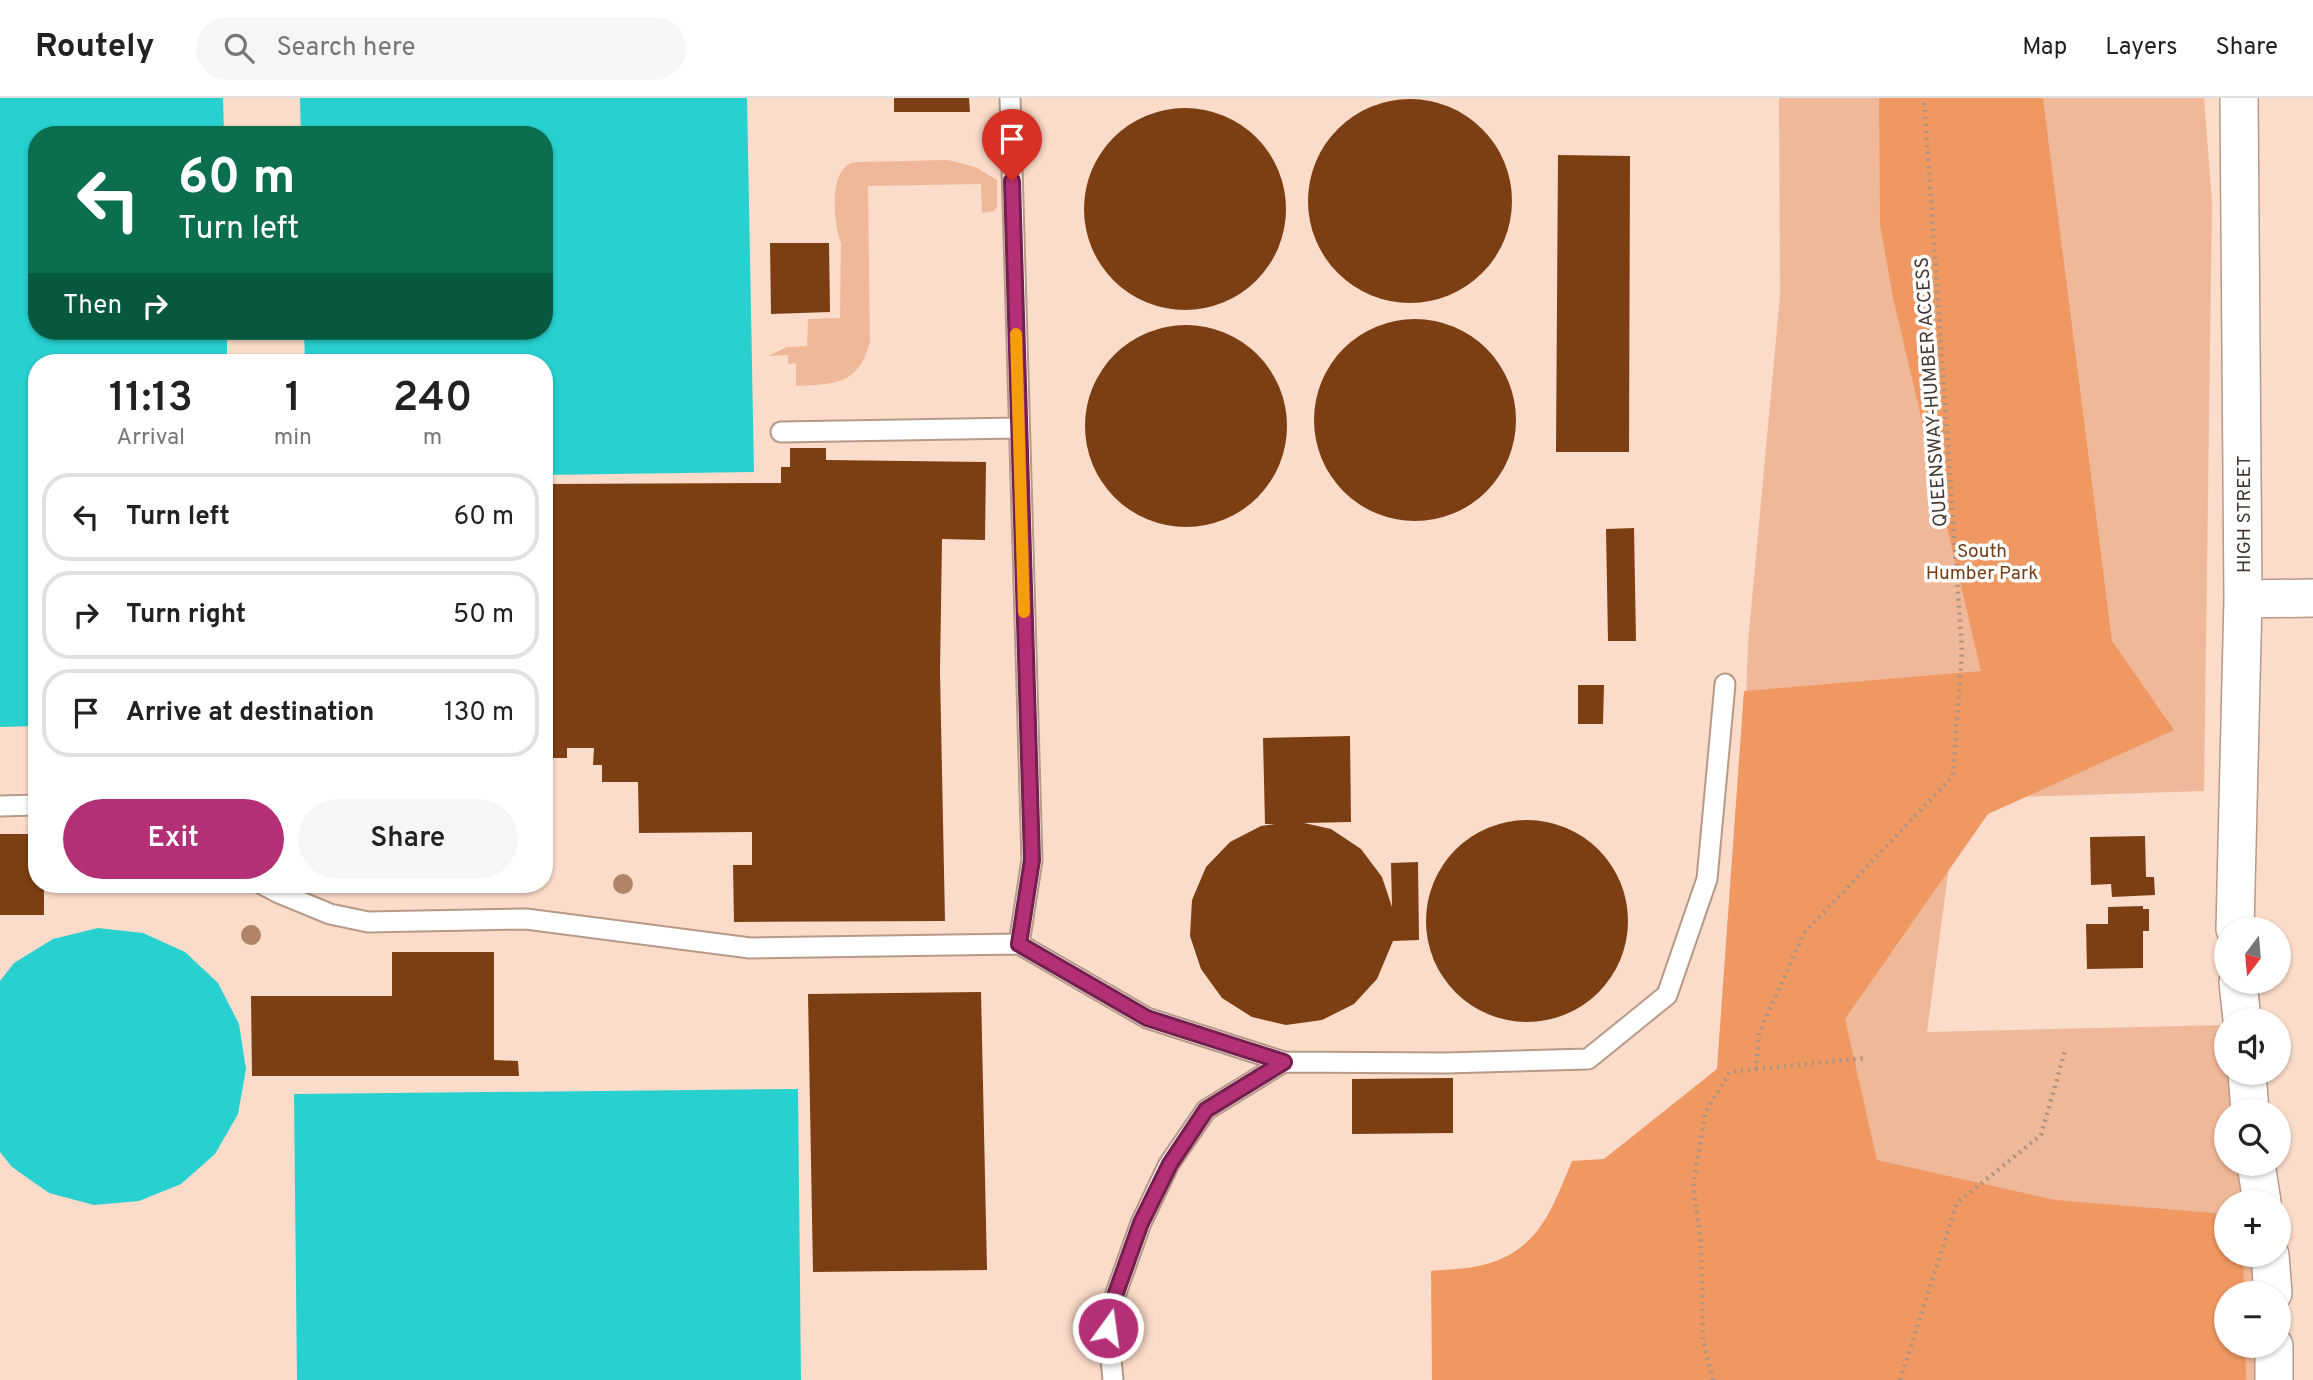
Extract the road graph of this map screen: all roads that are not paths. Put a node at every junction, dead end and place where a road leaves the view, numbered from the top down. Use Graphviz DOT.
graph roads {
  1 [pos="1010,98"];
  2 [pos="2239,98"];
  3 [pos="1019,428"];
  4 [pos="781,432"];
  5 [pos="2313,598"];
  6 [pos="2243,599"];
  7 [pos="1725,684"];
  8 [pos="28,805"];
  9 [pos="0,806"];
  10 [pos="279,893"];
  11 [pos="2235,917"];
  12 [pos="1019,944"];
  13 [pos="1284,1062"];
  14 [pos="2274,1358"];
  15 [pos="1113,1380"];
  16 [pos="2274,1380"];
  1 -- 3 [label="lane"];
  2 -- 6 [label="street, HIGH STREET"];
  3 -- 4 [label="lane"];
  3 -- 12 [label="lane"];
  5 -- 6 [label="street"];
  6 -- 11 [label="street, HIGH STREET"];
  7 -- 13 [label="lane"];
  8 -- 9 [label="lane"];
  10 -- 12 [label="lane"];
  12 -- 13 [label="lane"];
  13 -- 15 [label="lane"];
  14 -- 16 [label="street"];
}
